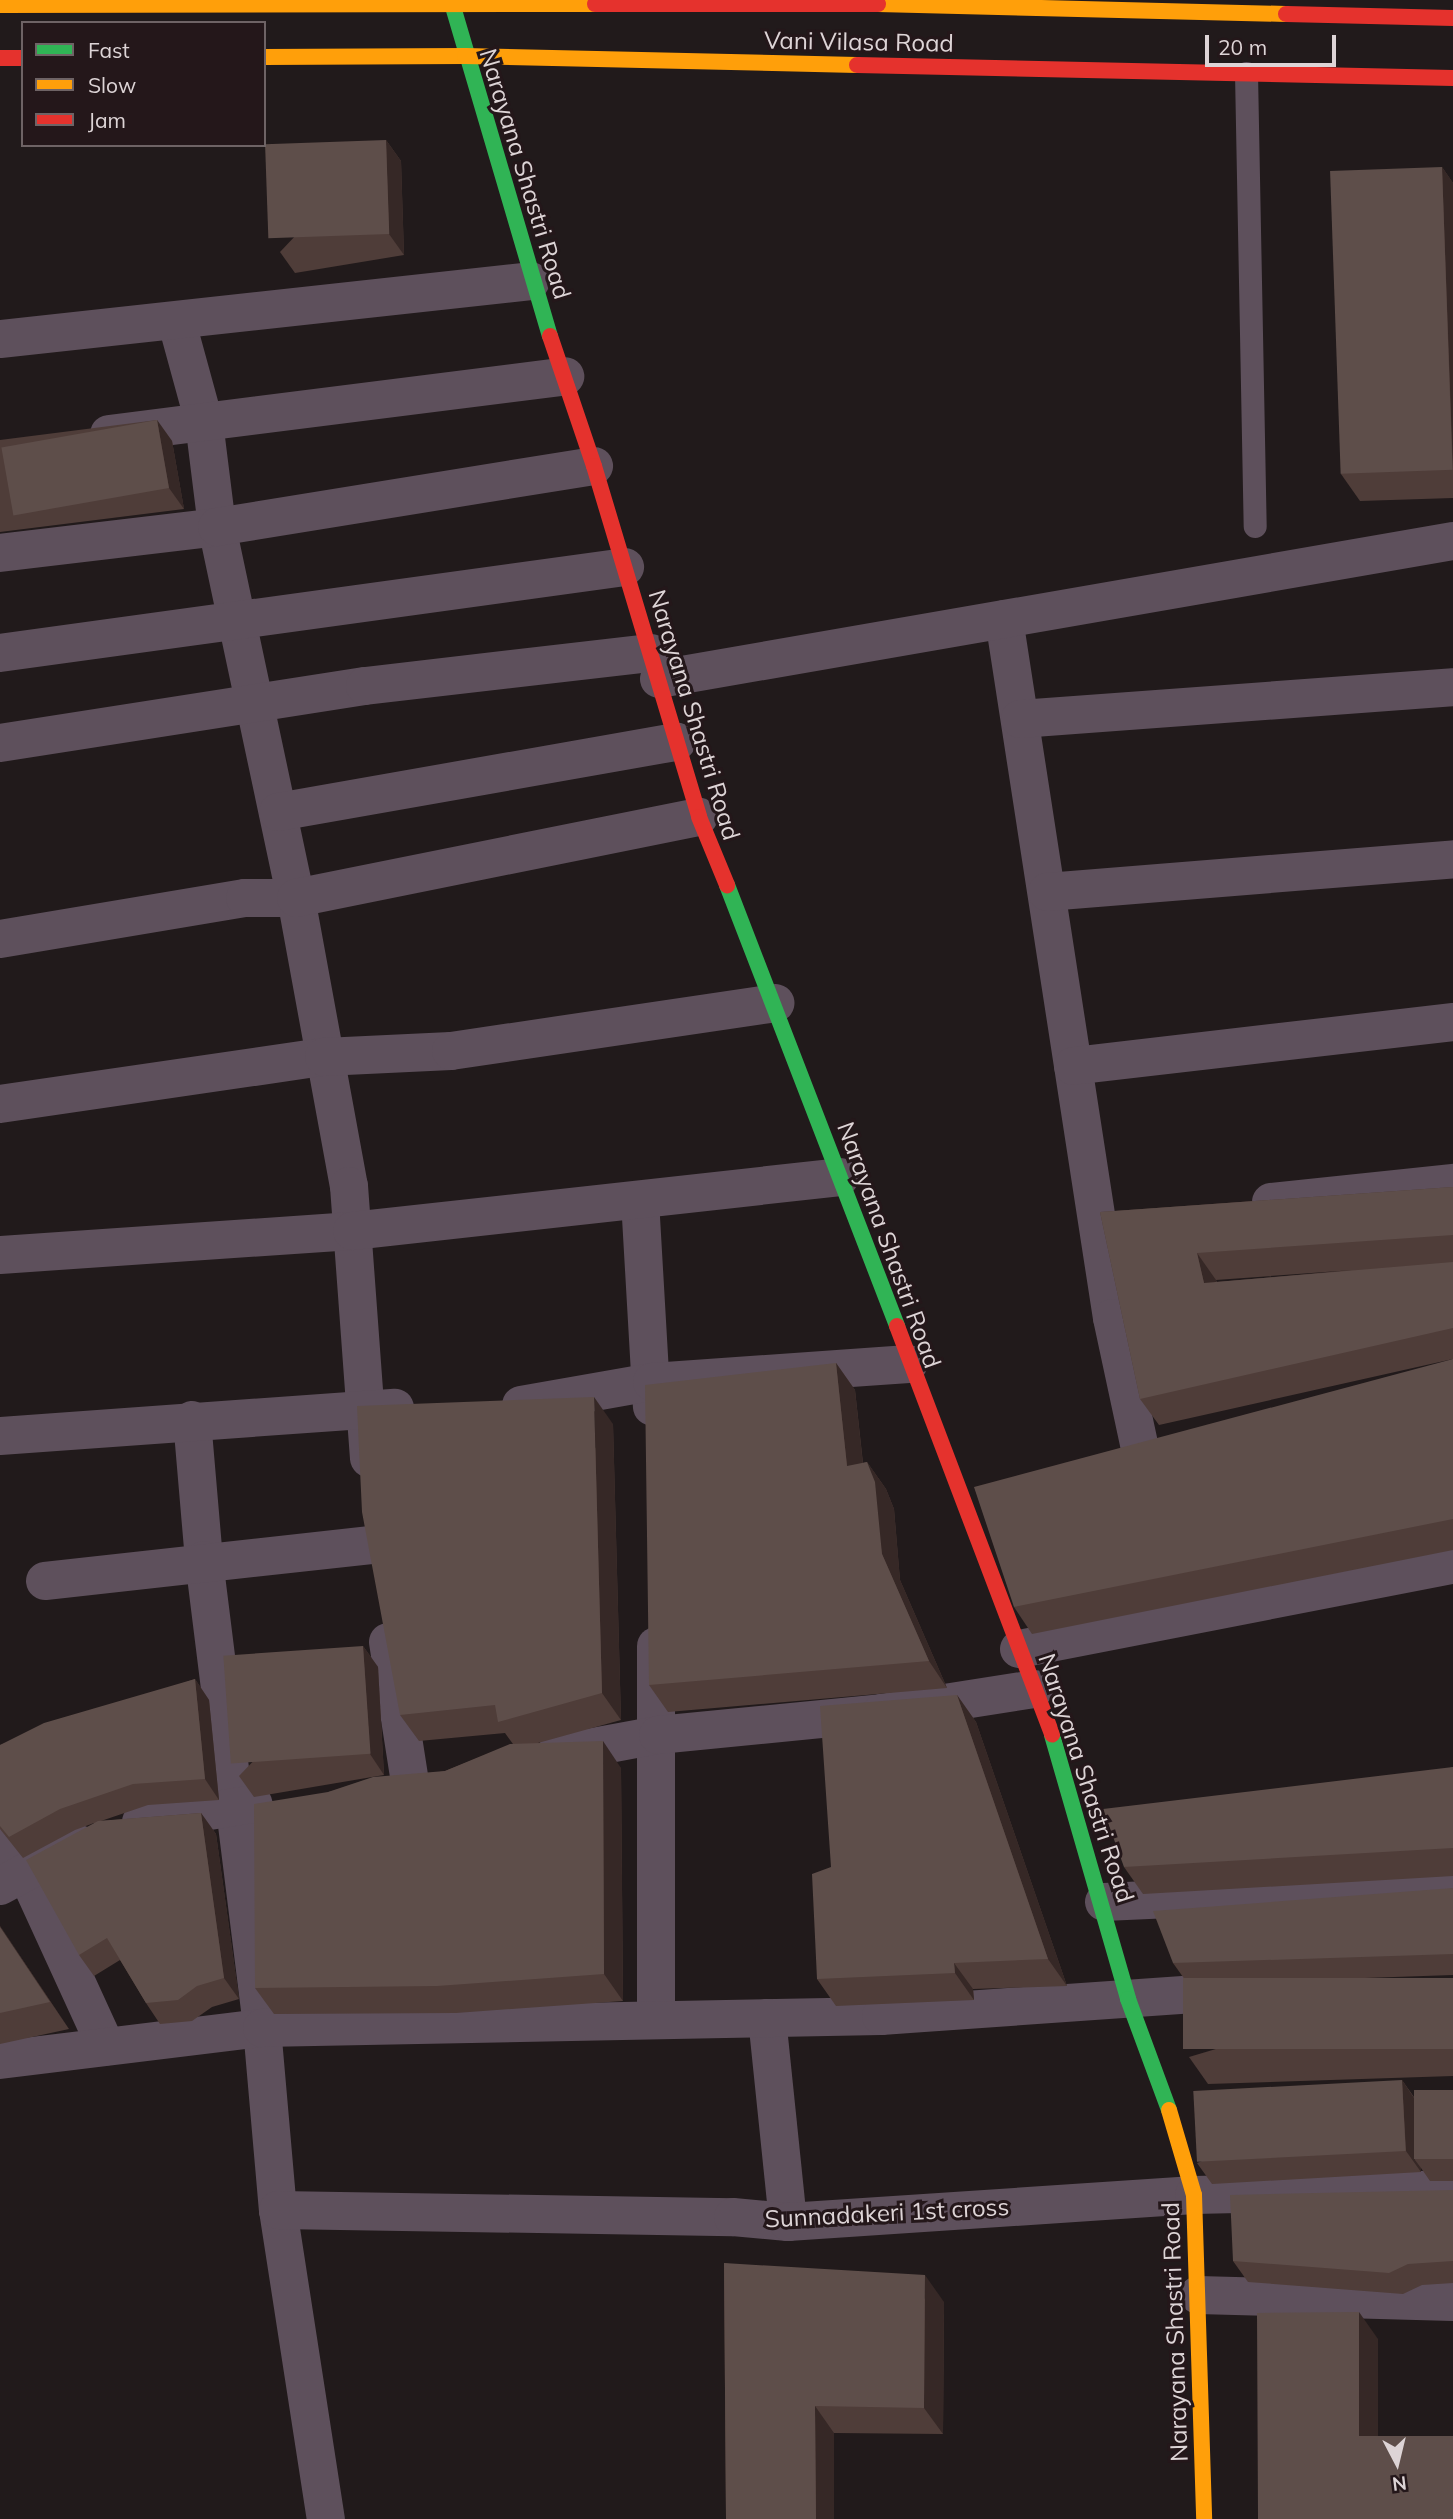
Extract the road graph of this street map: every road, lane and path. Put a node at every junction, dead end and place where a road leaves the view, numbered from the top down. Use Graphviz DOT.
graph roads {
  1 [pos="451,0"];
  2 [pos="853,1"];
  3 [pos="0,5"];
  4 [pos="1453,19"];
  5 [pos="465,56"];
  6 [pos="266,57"];
  7 [pos="0,58"];
  8 [pos="21,58"];
  9 [pos="1246,73"];
  10 [pos="1453,78"];
  11 [pos="531,281"];
  12 [pos="177,323"];
  13 [pos="0,340"];
  14 [pos="565,376"];
  15 [pos="204,422"];
  16 [pos="68,439"];
  17 [pos="593,466"];
  18 [pos="1255,526"];
  19 [pos="217,527"];
  20 [pos="1453,541"];
  21 [pos="0,553"];
  22 [pos="625,567"];
  23 [pos="236,618"];
  24 [pos="1004,619"];
  25 [pos="0,653"];
  26 [pos="655,666"];
  27 [pos="1453,687"];
  28 [pos="254,705"];
  29 [pos="1020,719"];
  30 [pos="677,742"];
  31 [pos="0,743"];
  32 [pos="278,812"];
  33 [pos="699,817"];
  34 [pos="1453,859"];
  35 [pos="1047,892"];
  36 [pos="296,898"];
  37 [pos="0,939"];
  38 [pos="775,1003"];
  39 [pos="1453,1022"];
  40 [pos="324,1057"];
  41 [pos="1073,1066"];
  42 [pos="0,1104"];
  43 [pos="840,1177"];
  44 [pos="1453,1183"];
  45 [pos="640,1200"];
  46 [pos="1234,1206"];
  47 [pos="1138,1216"];
  48 [pos="1097,1220"];
  49 [pos="352,1231"];
  50 [pos="0,1255"];
  51 [pos="908,1364"];
  52 [pos="652,1382"];
  53 [pos="437,1405"];
  54 [pos="479,1405"];
  55 [pos="368,1410"];
  56 [pos="192,1420"];
  57 [pos="0,1436"];
  58 [pos="653,1436"];
  59 [pos="1179,1439"];
  60 [pos="1140,1449"];
  61 [pos="1102,1459"];
  62 [pos="1000,1486"];
  63 [pos="962,1496"];
  64 [pos="370,1517"];
  65 [pos="204,1560"];
  66 [pos="1453,1565"];
  67 [pos="45,1581"];
  68 [pos="656,1613"];
  69 [pos="1019,1649"];
  70 [pos="391,1657"];
  71 [pos="351,1664"];
  72 [pos="258,1682"];
  73 [pos="218,1689"];
  74 [pos="1034,1689"];
  75 [pos="180,1700"];
  76 [pos="658,1735"];
  77 [pos="514,1762"];
  78 [pos="449,1775"];
  79 [pos="410,1782"];
  80 [pos="369,1788"];
  81 [pos="286,1799"];
  82 [pos="231,1807"];
  83 [pos="0,1840"];
  84 [pos="13,1879"];
  85 [pos="1453,1886"];
  86 [pos="1104,1902"];
  87 [pos="1271,1988"];
  88 [pos="1128,1999"];
  89 [pos="656,2018"];
  90 [pos="768,2018"];
  91 [pos="262,2028"];
  92 [pos="106,2047"];
  93 [pos="0,2060"];
  94 [pos="1164,2091"];
  95 [pos="1205,2092"];
  96 [pos="1453,2189"];
  97 [pos="1194,2195"];
  98 [pos="278,2210"];
  99 [pos="788,2222"];
  100 [pos="1198,2295"];
  101 [pos="1453,2302"];
  102 [pos="326,2519"];
  103 [pos="1204,2519"];
  1 -- 2 [label="street, Vani Vilasa Road"];
  1 -- 3 [label="street, Vani Vilasa Road"];
  1 -- 5 [label="street, Narayana Shastri Road"];
  2 -- 4 [label="street, Vani Vilasa Road"];
  5 -- 6 [label="street, Vani Vilasa Road"];
  5 -- 9 [label="street, Vani Vilasa Road"];
  5 -- 11 [label="street, Narayana Shastri Road"];
  7 -- 8 [label="street"];
  9 -- 10 [label="street, Vani Vilasa Road"];
  9 -- 18 [label="lane"];
  11 -- 12 [label="street"];
  11 -- 14 [label="street, Narayana Shastri Road"];
  12 -- 13 [label="street"];
  12 -- 15 [label="street"];
  14 -- 15 [label="street"];
  14 -- 17 [label="street, Narayana Shastri Road"];
  15 -- 16 [label="street"];
  15 -- 19 [label="street"];
  17 -- 19 [label="street"];
  17 -- 22 [label="street, Narayana Shastri Road"];
  19 -- 21 [label="street"];
  19 -- 23 [label="street"];
  20 -- 24 [label="street"];
  22 -- 23 [label="street"];
  22 -- 26 [label="street, Narayana Shastri Road"];
  23 -- 25 [label="street"];
  23 -- 28 [label="street"];
  24 -- 26 [label="street"];
  24 -- 29 [label="street"];
  26 -- 28 [label="street"];
  26 -- 30 [label="street, Narayana Shastri Road"];
  27 -- 29 [label="street"];
  28 -- 31 [label="street"];
  28 -- 32 [label="street"];
  29 -- 35 [label="street"];
  30 -- 32 [label="street"];
  30 -- 33 [label="street, Narayana Shastri Road"];
  32 -- 36 [label="street"];
  33 -- 36 [label="street"];
  33 -- 38 [label="street, Narayana Shastri Road"];
  34 -- 35 [label="street"];
  35 -- 41 [label="street"];
  36 -- 37 [label="street"];
  36 -- 40 [label="street"];
  38 -- 40 [label="street"];
  38 -- 43 [label="street, Narayana Shastri Road"];
  39 -- 41 [label="street"];
  40 -- 42 [label="street"];
  40 -- 49 [label="street"];
  41 -- 48 [label="street"];
  43 -- 45 [label="street"];
  43 -- 51 [label="street, Narayana Shastri Road"];
  44 -- 46 [label="street"];
  45 -- 49 [label="street"];
  45 -- 52 [label="street"];
  47 -- 48 [label="street"];
  48 -- 60 [label="street"];
  49 -- 50 [label="street"];
  49 -- 55 [label="street"];
  51 -- 52 [label="street"];
  51 -- 63 [label="street, Narayana Shastri Road"];
  52 -- 54 [label="street"];
  52 -- 58 [label="street"];
  53 -- 55 [label="street"];
  55 -- 56 [label="street"];
  55 -- 64 [label="street"];
  56 -- 57 [label="street"];
  56 -- 65 [label="street"];
  59 -- 60 [label="street"];
  60 -- 61 [label="street"];
  62 -- 63 [label="street"];
  63 -- 69 [label="street, Narayana Shastri Road"];
  64 -- 65 [label="street"];
  64 -- 70 [label="street"];
  65 -- 67 [label="street"];
  65 -- 73 [label="street"];
  66 -- 69 [label="street"];
  68 -- 76 [label="street"];
  69 -- 74 [label="street, Narayana Shastri Road"];
  70 -- 71 [label="street"];
  70 -- 79 [label="street"];
  72 -- 73 [label="street"];
  73 -- 75 [label="street"];
  73 -- 82 [label="street"];
  74 -- 76 [label="street"];
  74 -- 86 [label="street, Narayana Shastri Road"];
  76 -- 77 [label="street"];
  76 -- 89 [label="street"];
  78 -- 79 [label="street"];
  79 -- 80 [label="street"];
  81 -- 82 [label="street"];
  82 -- 84 [label="street"];
  82 -- 91 [label="street"];
  83 -- 84 [label="street"];
  84 -- 92 [label="street"];
  85 -- 86 [label="street"];
  86 -- 88 [label="street, Narayana Shastri Road"];
  87 -- 88 [label="street"];
  88 -- 90 [label="street"];
  88 -- 94 [label="street, Narayana Shastri Road"];
  89 -- 90 [label="street"];
  89 -- 91 [label="street"];
  90 -- 99 [label="street"];
  91 -- 92 [label="street"];
  91 -- 98 [label="street"];
  92 -- 93 [label="street"];
  94 -- 95 [label="street"];
  94 -- 97 [label="street, Narayana Shastri Road"];
  96 -- 97 [label="street, Sunnadakeri 1st cross"];
  97 -- 99 [label="street, Sunnadakeri 1st cross"];
  97 -- 100 [label="street, Narayana Shastri Road"];
  98 -- 99 [label="street, Sunnadakeri 1st cross"];
  98 -- 102 [label="street"];
  100 -- 101 [label="street"];
  100 -- 103 [label="street, Narayana Shastri Road"];
}
